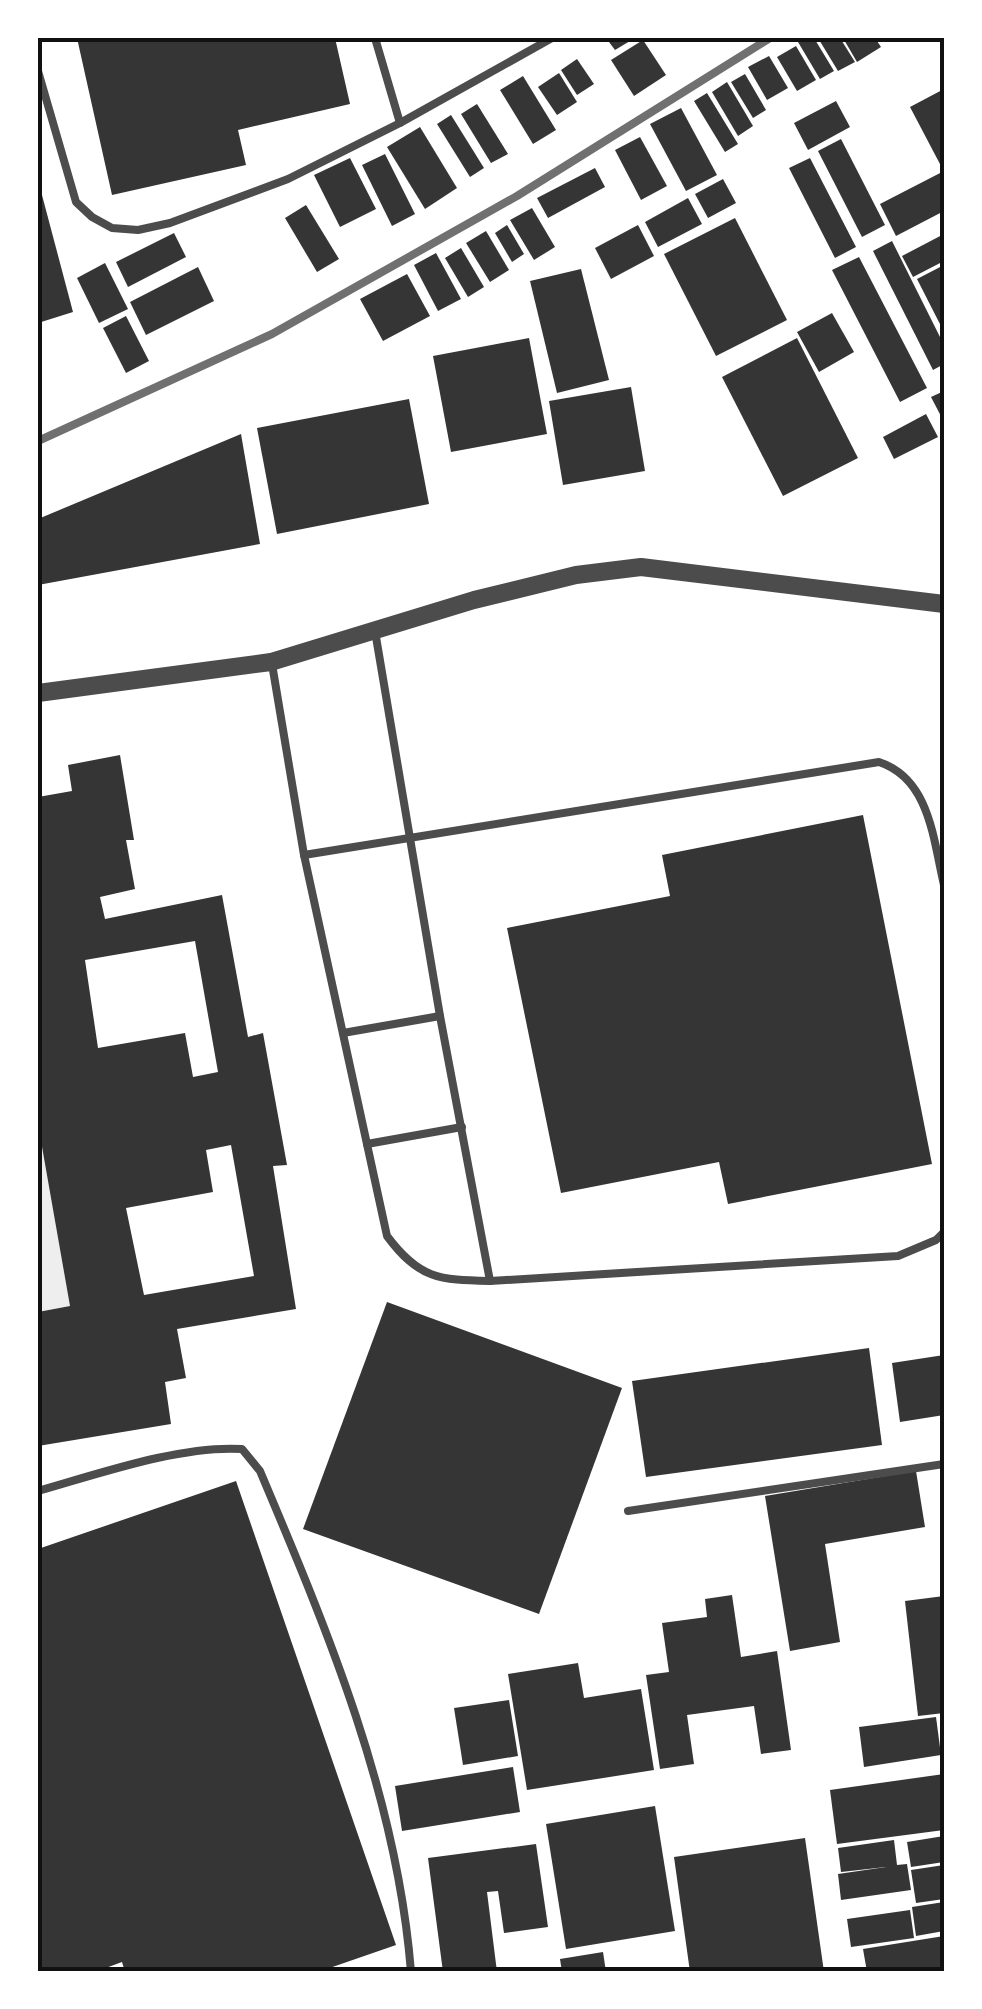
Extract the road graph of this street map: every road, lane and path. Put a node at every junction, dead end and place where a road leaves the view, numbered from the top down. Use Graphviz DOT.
graph roads {
  1 [pos="375,38"];
  2 [pos="552,38"];
  3 [pos="38,71"];
  4 [pos="400,123"];
  5 [pos="944,604"];
  6 [pos="375,630"];
  7 [pos="271,662"];
  8 [pos="38,693"];
  9 [pos="411,836"];
  10 [pos="304,854"];
  11 [pos="944,885"];
  12 [pos="440,1016"];
  13 [pos="343,1033"];
  14 [pos="462,1127"];
  15 [pos="367,1144"];
  16 [pos="944,1232"];
  17 [pos="490,1281"];
  18 [pos="944,1464"];
  19 [pos="38,1490"];
  20 [pos="628,1511"];
  21 [pos="410,1972"];
  1 -- 4 [label="lane"];
  2 -- 4 [label="lane"];
  3 -- 4 [label="lane"];
  5 -- 6 [label="street"];
  6 -- 7 [label="street"];
  6 -- 9 [label="lane"];
  7 -- 8 [label="street"];
  7 -- 10 [label="lane"];
  9 -- 10 [label="lane"];
  9 -- 11 [label="lane"];
  9 -- 12 [label="lane"];
  10 -- 13 [label="lane"];
  12 -- 13 [label="lane"];
  12 -- 14 [label="lane"];
  13 -- 15 [label="lane"];
  14 -- 15 [label="lane"];
  14 -- 17 [label="lane"];
  15 -- 17 [label="lane"];
  16 -- 17 [label="lane"];
  18 -- 20 [label="lane"];
  19 -- 21 [label="lane"];
}
